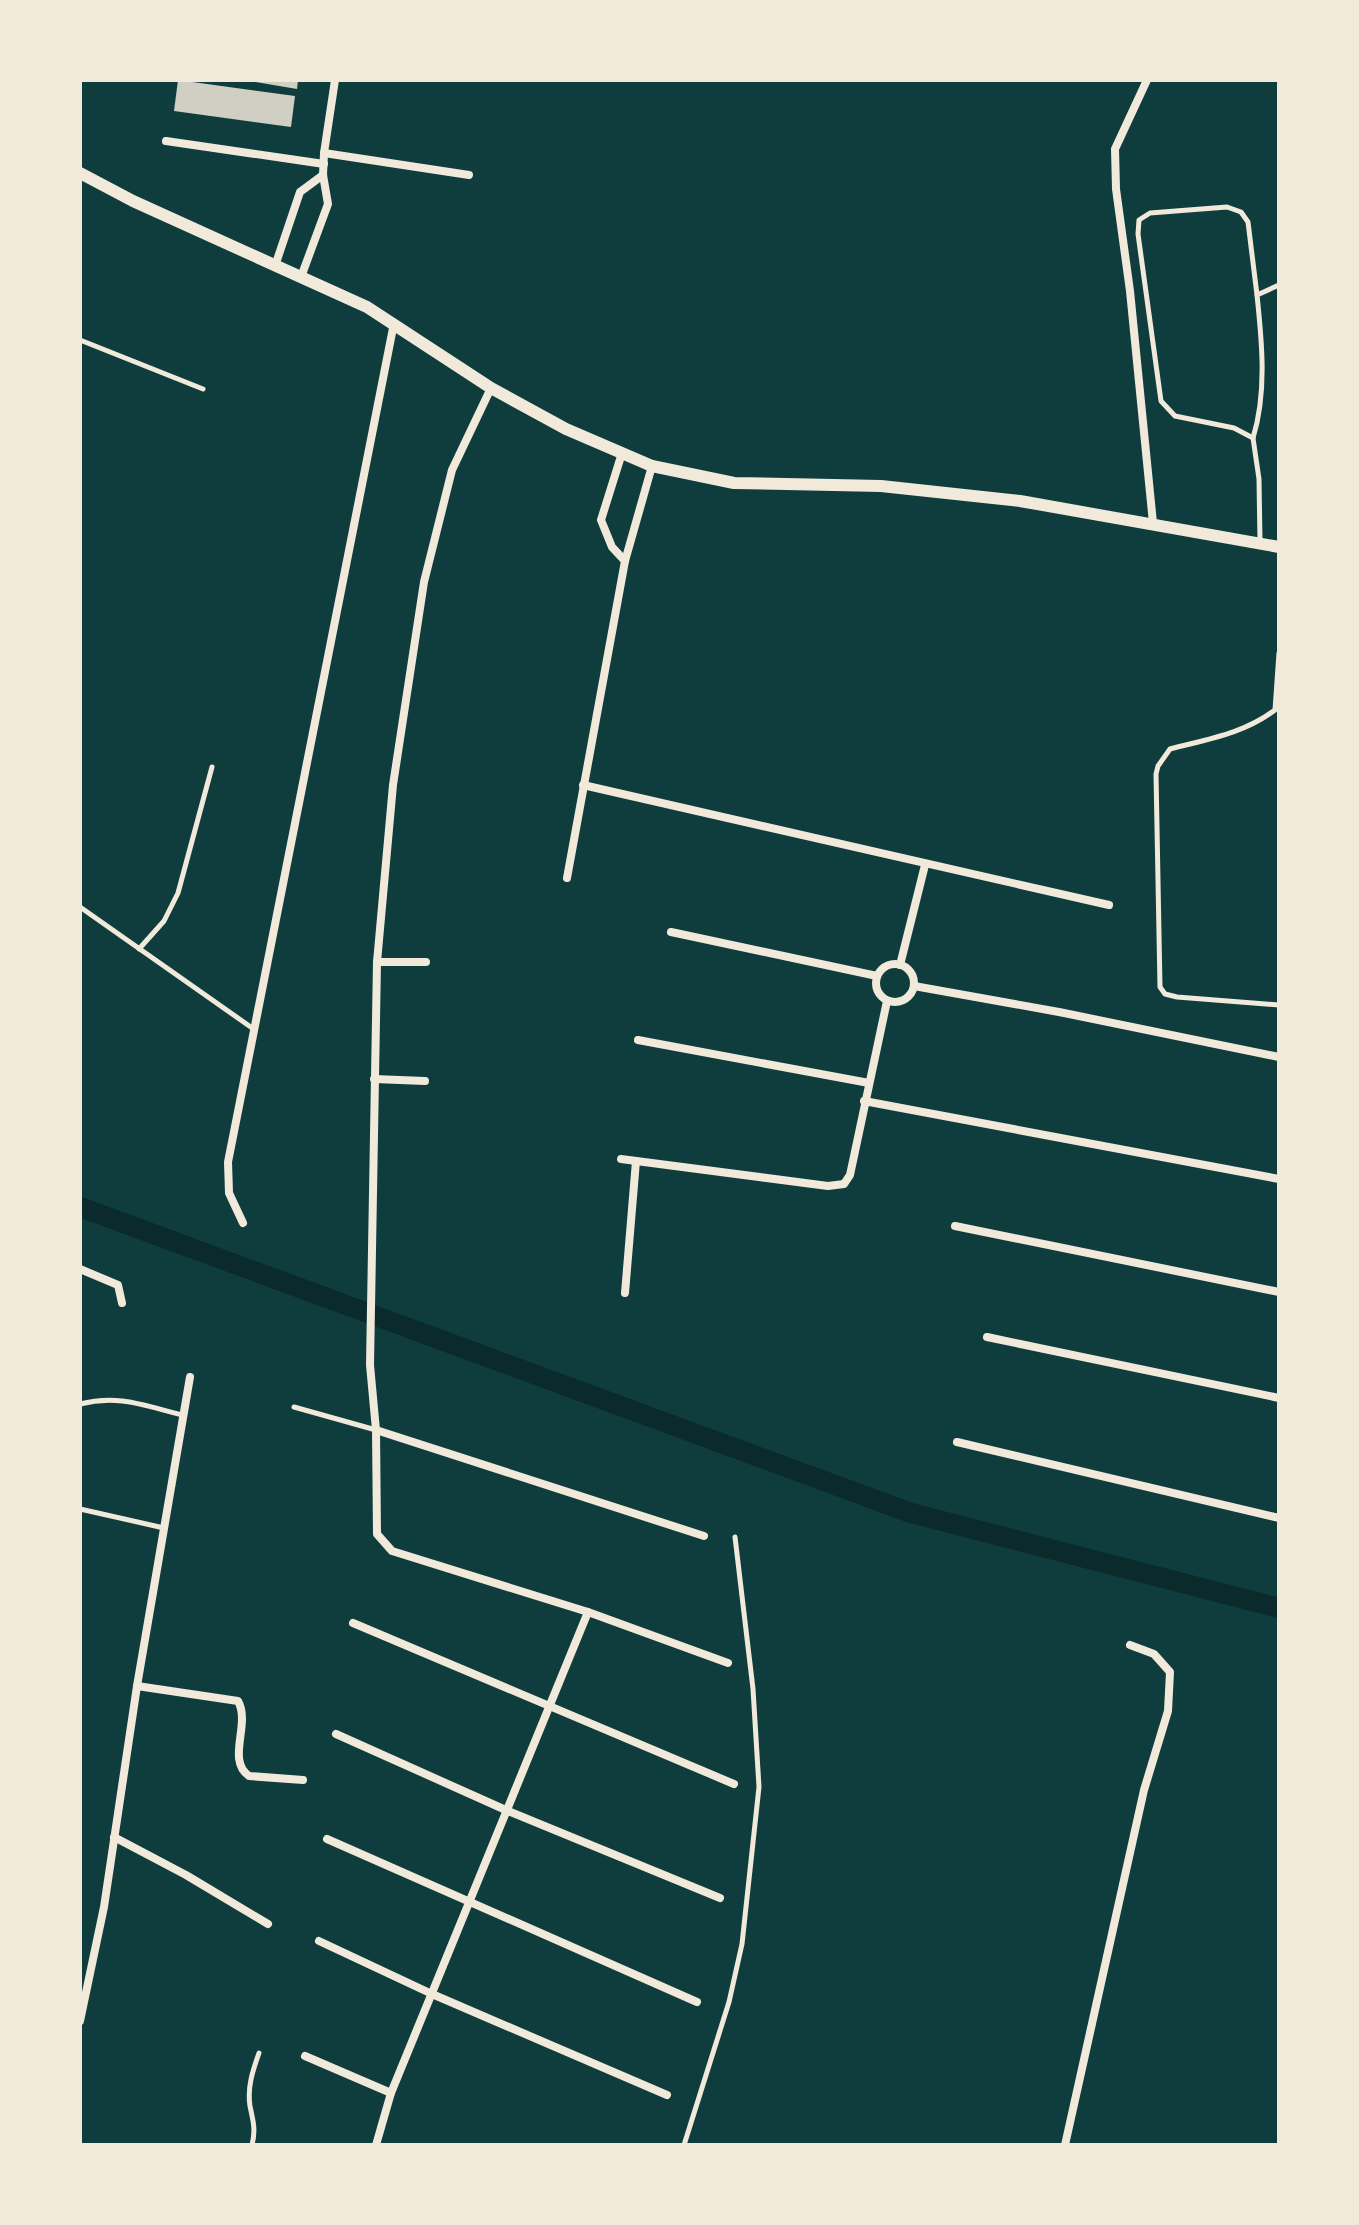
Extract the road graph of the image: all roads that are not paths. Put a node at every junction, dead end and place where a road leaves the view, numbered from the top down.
1 (335, 80) edge
2 (1147, 80) edge
3 (166, 141) dead end
4 (324, 153) junction
5 (324, 164) junction
6 (323, 175) junction
7 (469, 175) dead end
8 (81, 177) edge
9 (275, 266) junction
10 (301, 277) junction
11 (1279, 285) edge
12 (1257, 295) junction
13 (394, 323) junction
14 (80, 340) edge
15 (491, 388) junction
16 (203, 389) dead end
17 (1253, 438) junction
18 (622, 453) junction
19 (652, 466) junction
20 (1153, 523) junction
21 (1260, 543) junction
22 (1278, 550) edge
23 (625, 561) junction
24 (1279, 653) edge
25 (212, 767) dead end
26 (583, 785) junction
27 (925, 865) junction
28 (567, 878) dead end
29 (1109, 905) dead end
30 (80, 907) edge
31 (671, 932) dead end
32 (139, 949) junction
33 (377, 962) junction
34 (426, 962) dead end
35 (900, 965) junction
36 (877, 976) junction
37 (914, 986) junction
38 (887, 1001) junction
39 (1279, 1005) edge
40 (255, 1030) junction
41 (638, 1040) dead end
42 (1279, 1057) edge
43 (374, 1079) junction
44 (425, 1081) dead end
45 (869, 1083) junction
46 (864, 1101) junction
47 (621, 1159) dead end
48 (636, 1161) junction
49 (1279, 1179) edge
50 (243, 1223) dead end
51 (955, 1226) dead end
52 (80, 1269) edge
53 (1279, 1292) edge
54 (625, 1293) dead end
55 (122, 1303) dead end
56 (987, 1337) dead end
57 (190, 1377) dead end
58 (1279, 1398) edge
59 (80, 1404) edge
60 (294, 1407) dead end
61 (184, 1416) junction
62 (376, 1430) junction
63 (957, 1442) dead end
64 (80, 1509) edge
65 (1279, 1518) edge
66 (165, 1528) junction
67 (704, 1536) dead end
68 (735, 1537) dead end
69 (588, 1612) junction
70 (353, 1623) dead end
71 (1130, 1645) dead end
72 (728, 1663) dead end
73 (137, 1686) junction
74 (548, 1707) junction
75 (336, 1734) dead end
76 (303, 1780) dead end
77 (734, 1784) dead end
78 (508, 1811) junction
79 (114, 1837) junction
80 (327, 1839) dead end
81 (720, 1898) dead end
82 (470, 1903) junction
83 (268, 1924) dead end
84 (319, 1941) dead end
85 (432, 1994) junction
86 (697, 2002) dead end
87 (80, 2021) edge
88 (259, 2053) dead end
89 (305, 2056) dead end
90 (391, 2093) junction
91 (667, 2095) dead end
92 (252, 2145) edge
93 (376, 2145) edge
94 (684, 2145) edge
95 (1065, 2145) edge

1 - 4 street
2 - 20 street
3 - 5 street
4 - 5 street
4 - 7 street
5 - 6 street
6 - 9 street
6 - 10 street
8 - 9 street
9 - 10 street
10 - 13 street
11 - 12 lane
12 - 17 lane
12 - 17 lane
13 - 15 street
13 - 40 street
14 - 16 lane
15 - 18 street
15 - 33 street
17 - 21 lane
18 - 19 street
18 - 23 street
19 - 20 street
19 - 23 street
20 - 21 street
21 - 22 street
23 - 26 street
24 - 39 lane
25 - 32 lane
26 - 27 street
26 - 28 street
27 - 29 street
27 - 35 street
30 - 32 lane
31 - 36 street
32 - 40 lane
33 - 34 street
33 - 43 street
35 - 36 street
35 - 37 street
36 - 38 street
37 - 38 street
37 - 42 street
38 - 45 street
40 - 50 street
41 - 45 street
43 - 44 street
43 - 62 street
45 - 46 street
46 - 48 street
46 - 49 street
47 - 48 street
48 - 54 street
51 - 53 street
52 - 55 street
56 - 58 street
57 - 61 street
59 - 61 lane
60 - 62 lane
61 - 66 street
62 - 67 street
62 - 69 street
63 - 65 street
64 - 66 lane
66 - 73 street
68 - 94 lane
69 - 72 street
69 - 74 street
70 - 74 street
71 - 95 street
73 - 76 street
73 - 79 street
74 - 77 street
74 - 78 street
75 - 78 street
78 - 81 street
78 - 82 street
79 - 83 street
79 - 87 street
80 - 82 street
82 - 85 street
82 - 86 street
84 - 85 street
85 - 90 street
85 - 91 street
88 - 92 lane
89 - 90 street
90 - 93 street

